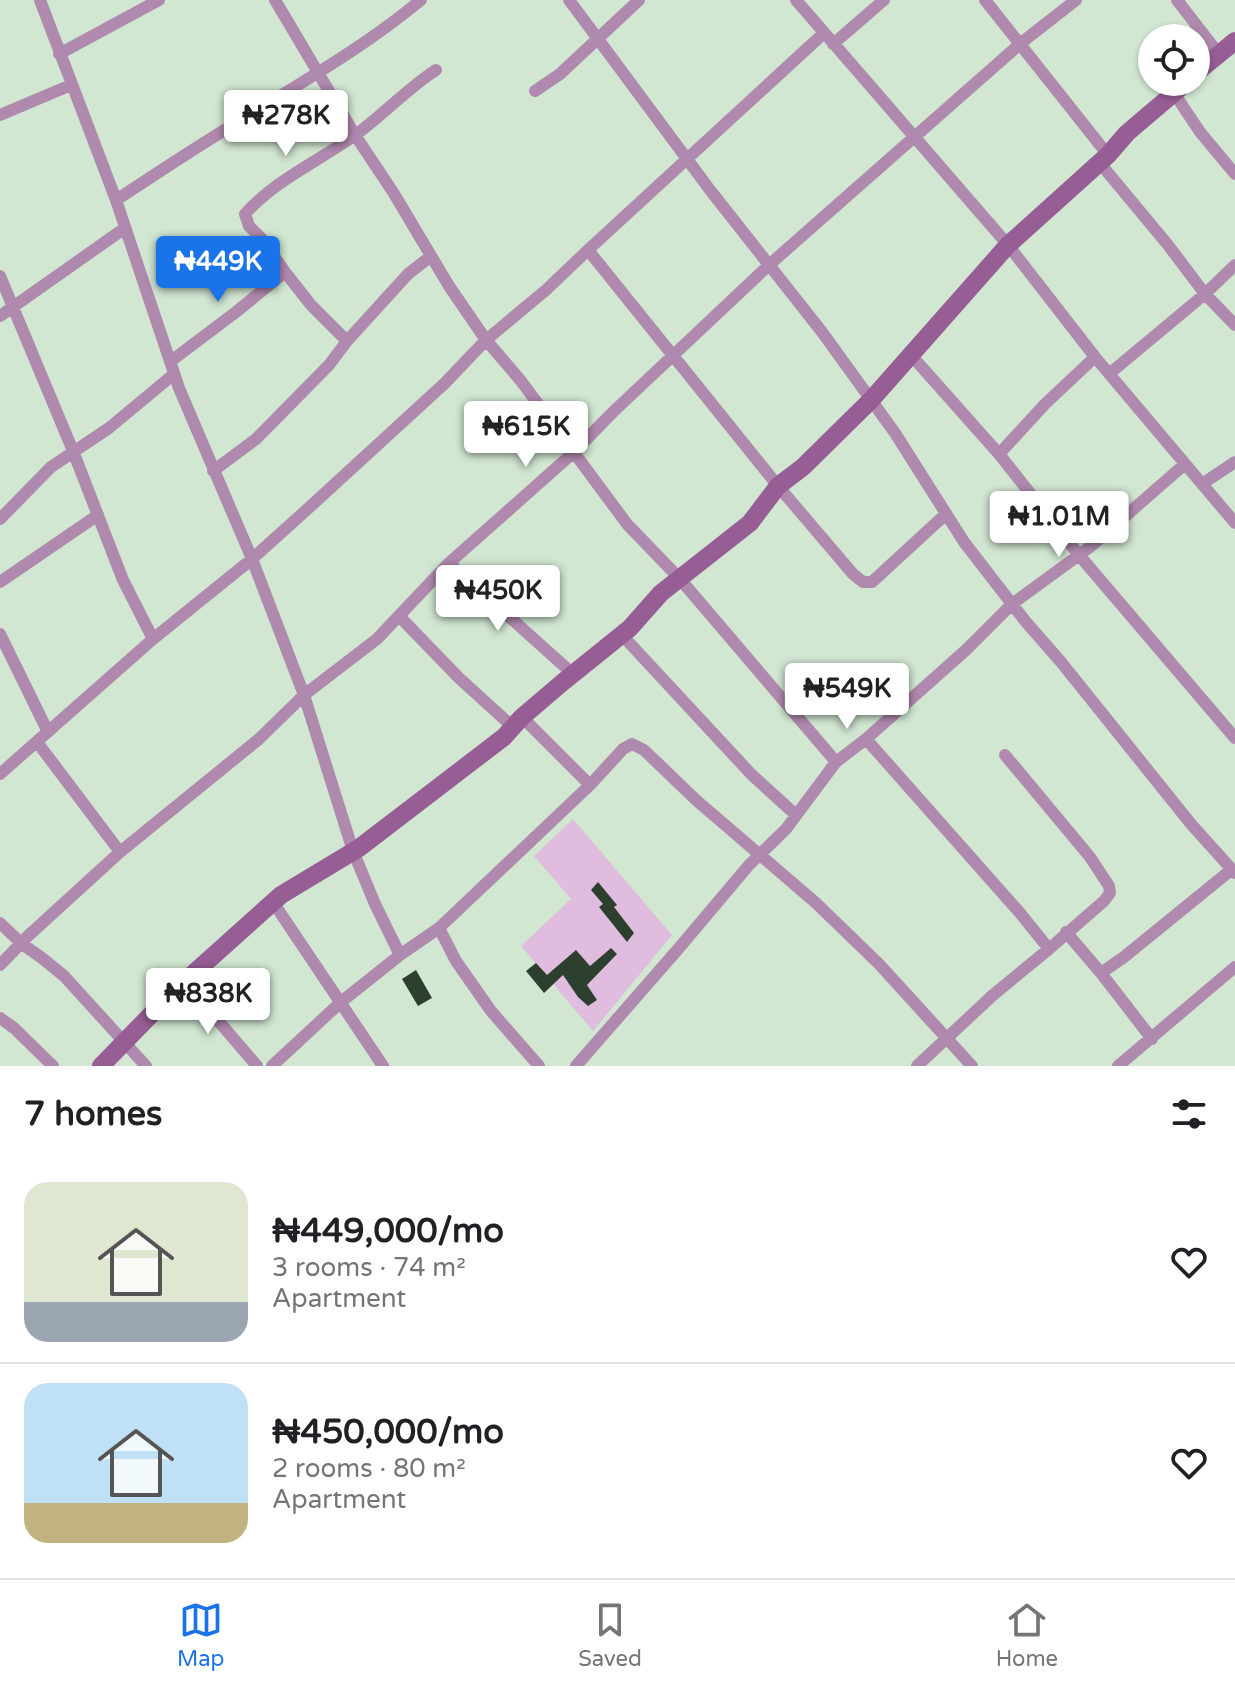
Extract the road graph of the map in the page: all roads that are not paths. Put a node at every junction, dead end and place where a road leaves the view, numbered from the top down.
1 (40, 0) edge
2 (159, 0) edge
3 (275, 0) edge
4 (398, 0) edge
5 (421, 0) edge
6 (569, 0) edge
7 (639, 0) edge
8 (796, 0) edge
9 (884, 0) edge
10 (985, 0) edge
11 (1076, 0) edge
12 (1177, 0) edge
13 (406, 13) junction
14 (824, 33) junction
15 (598, 37) junction
16 (1235, 41) edge
17 (1021, 43) junction
18 (833, 44) junction
19 (1218, 53) junction
20 (59, 54) junction
21 (1210, 60) edge
22 (436, 70) dead end
23 (318, 73) junction
24 (71, 85) junction
25 (535, 91) dead end
26 (1171, 96) edge
27 (1184, 96) edge
28 (0, 115) edge
29 (355, 135) junction
30 (913, 137) junction
31 (687, 158) junction
32 (1103, 158) junction
33 (1235, 174) edge
34 (116, 200) junction
35 (125, 228) junction
36 (1008, 245) junction
37 (588, 250) junction
38 (431, 256) junction
39 (769, 265) junction
40 (1235, 265) edge
41 (285, 272) junction
42 (0, 276) edge
43 (1205, 294) junction
44 (12, 308) junction
45 (0, 316) edge
46 (1235, 325) edge
47 (486, 340) junction
48 (347, 341) junction
49 (911, 355) junction
50 (673, 357) junction
51 (1095, 357) junction
52 (173, 367) junction
53 (1109, 374) junction
54 (871, 400) junction
55 (73, 451) junction
56 (573, 453) junction
57 (999, 454) junction
58 (1235, 462) edge
59 (1185, 464) junction
60 (213, 471) junction
61 (1202, 484) junction
62 (778, 486) junction
63 (946, 514) junction
64 (98, 515) junction
65 (0, 519) edge
66 (1235, 523) edge
67 (1079, 555) junction
68 (252, 559) junction
69 (449, 563) junction
70 (680, 579) junction
71 (0, 582) edge
72 (1012, 604) junction
73 (399, 616) junction
74 (0, 634) edge
75 (622, 635) junction
76 (153, 639) junction
77 (573, 674) junction
78 (304, 695) junction
79 (518, 722) junction
80 (48, 732) junction
81 (1235, 738) edge
82 (866, 739) junction
83 (37, 742) junction
84 (1005, 755) dead end
85 (836, 762) junction
86 (0, 774) edge
87 (590, 785) junction
88 (796, 815) junction
89 (353, 851) junction
90 (120, 852) junction
91 (759, 855) junction
92 (1233, 872) edge
93 (273, 902) junction
94 (0, 923) edge
95 (439, 928) junction
96 (1066, 932) junction
97 (22, 944) junction
98 (1049, 949) junction
99 (400, 955) junction
100 (0, 965) edge
101 (1235, 967) edge
102 (1101, 973) junction
103 (182, 984) junction
104 (341, 1002) junction
105 (0, 1018) edge
106 (947, 1038) junction
107 (1152, 1039) junction
108 (125, 1042) junction
109 (53, 1066) edge
110 (101, 1066) edge
111 (146, 1066) edge
112 (257, 1066) edge
113 (272, 1066) edge
114 (383, 1066) edge
115 (539, 1066) edge
116 (576, 1066) edge
117 (917, 1066) edge
118 (972, 1066) edge
119 (1118, 1066) edge

1 - 20 street
2 - 20 street
3 - 23 street
4 - 13 street
5 - 13 street
6 - 15 street
7 - 15 street
8 - 14 street
9 - 18 street
10 - 17 street
11 - 17 street
12 - 19 street
13 - 23 street
14 - 18 street
14 - 31 street
15 - 25 street
15 - 31 street
16 - 19 main road
17 - 30 street
17 - 32 street
18 - 30 street
19 - 21 main road
20 - 24 street
22 - 29 street
23 - 29 street
23 - 34 street
24 - 28 street
24 - 34 street
26 - 32 main road
27 - 33 street
29 - 38 street
29 - 41 street
30 - 36 street
30 - 39 street
31 - 37 street
31 - 39 street
32 - 36 main road
32 - 43 street
34 - 35 street
35 - 44 street
35 - 52 street
36 - 49 main road
36 - 51 street
37 - 47 street
37 - 50 street
38 - 47 street
38 - 48 street
39 - 50 street
39 - 54 street
40 - 43 street
41 - 48 street
41 - 52 street
42 - 44 street
43 - 46 street
43 - 53 street
44 - 45 street
44 - 55 street
47 - 56 street
47 - 68 street
48 - 60 street
49 - 54 main road
49 - 57 street
50 - 56 street
50 - 62 street
51 - 53 street
51 - 57 street
52 - 55 street
52 - 60 street
53 - 59 street
54 - 62 main road
54 - 63 street
55 - 64 street
55 - 65 street
56 - 69 street
56 - 70 street
57 - 67 street
58 - 61 street
59 - 61 street
59 - 67 street
60 - 68 street
61 - 66 street
62 - 63 street
62 - 70 main road
63 - 72 street
64 - 71 street
64 - 76 street
67 - 72 street
67 - 81 street
68 - 76 street
68 - 78 street
69 - 73 street
69 - 77 street
70 - 75 main road
70 - 85 street
72 - 82 street
72 - 92 street
73 - 78 street
73 - 79 street
74 - 80 street
75 - 77 main road
75 - 88 street
76 - 80 street
77 - 79 main road
78 - 89 street
78 - 90 street
79 - 87 street
79 - 89 main road
80 - 83 street
82 - 85 street
82 - 98 street
83 - 86 street
83 - 90 street
84 - 96 street
85 - 88 street
87 - 91 street
87 - 95 street
88 - 91 street
89 - 93 main road
89 - 99 street
90 - 97 street
91 - 106 street
91 - 116 street
92 - 102 street
93 - 103 main road
93 - 104 street
94 - 97 street
95 - 99 street
95 - 115 street
96 - 98 street
96 - 102 street
97 - 100 street
97 - 108 street
98 - 106 street
99 - 104 street
101 - 107 street
102 - 107 street
103 - 108 main road
103 - 112 street
104 - 113 street
104 - 114 street
105 - 109 street
106 - 117 street
106 - 118 street
107 - 119 street
108 - 110 main road
108 - 111 street

